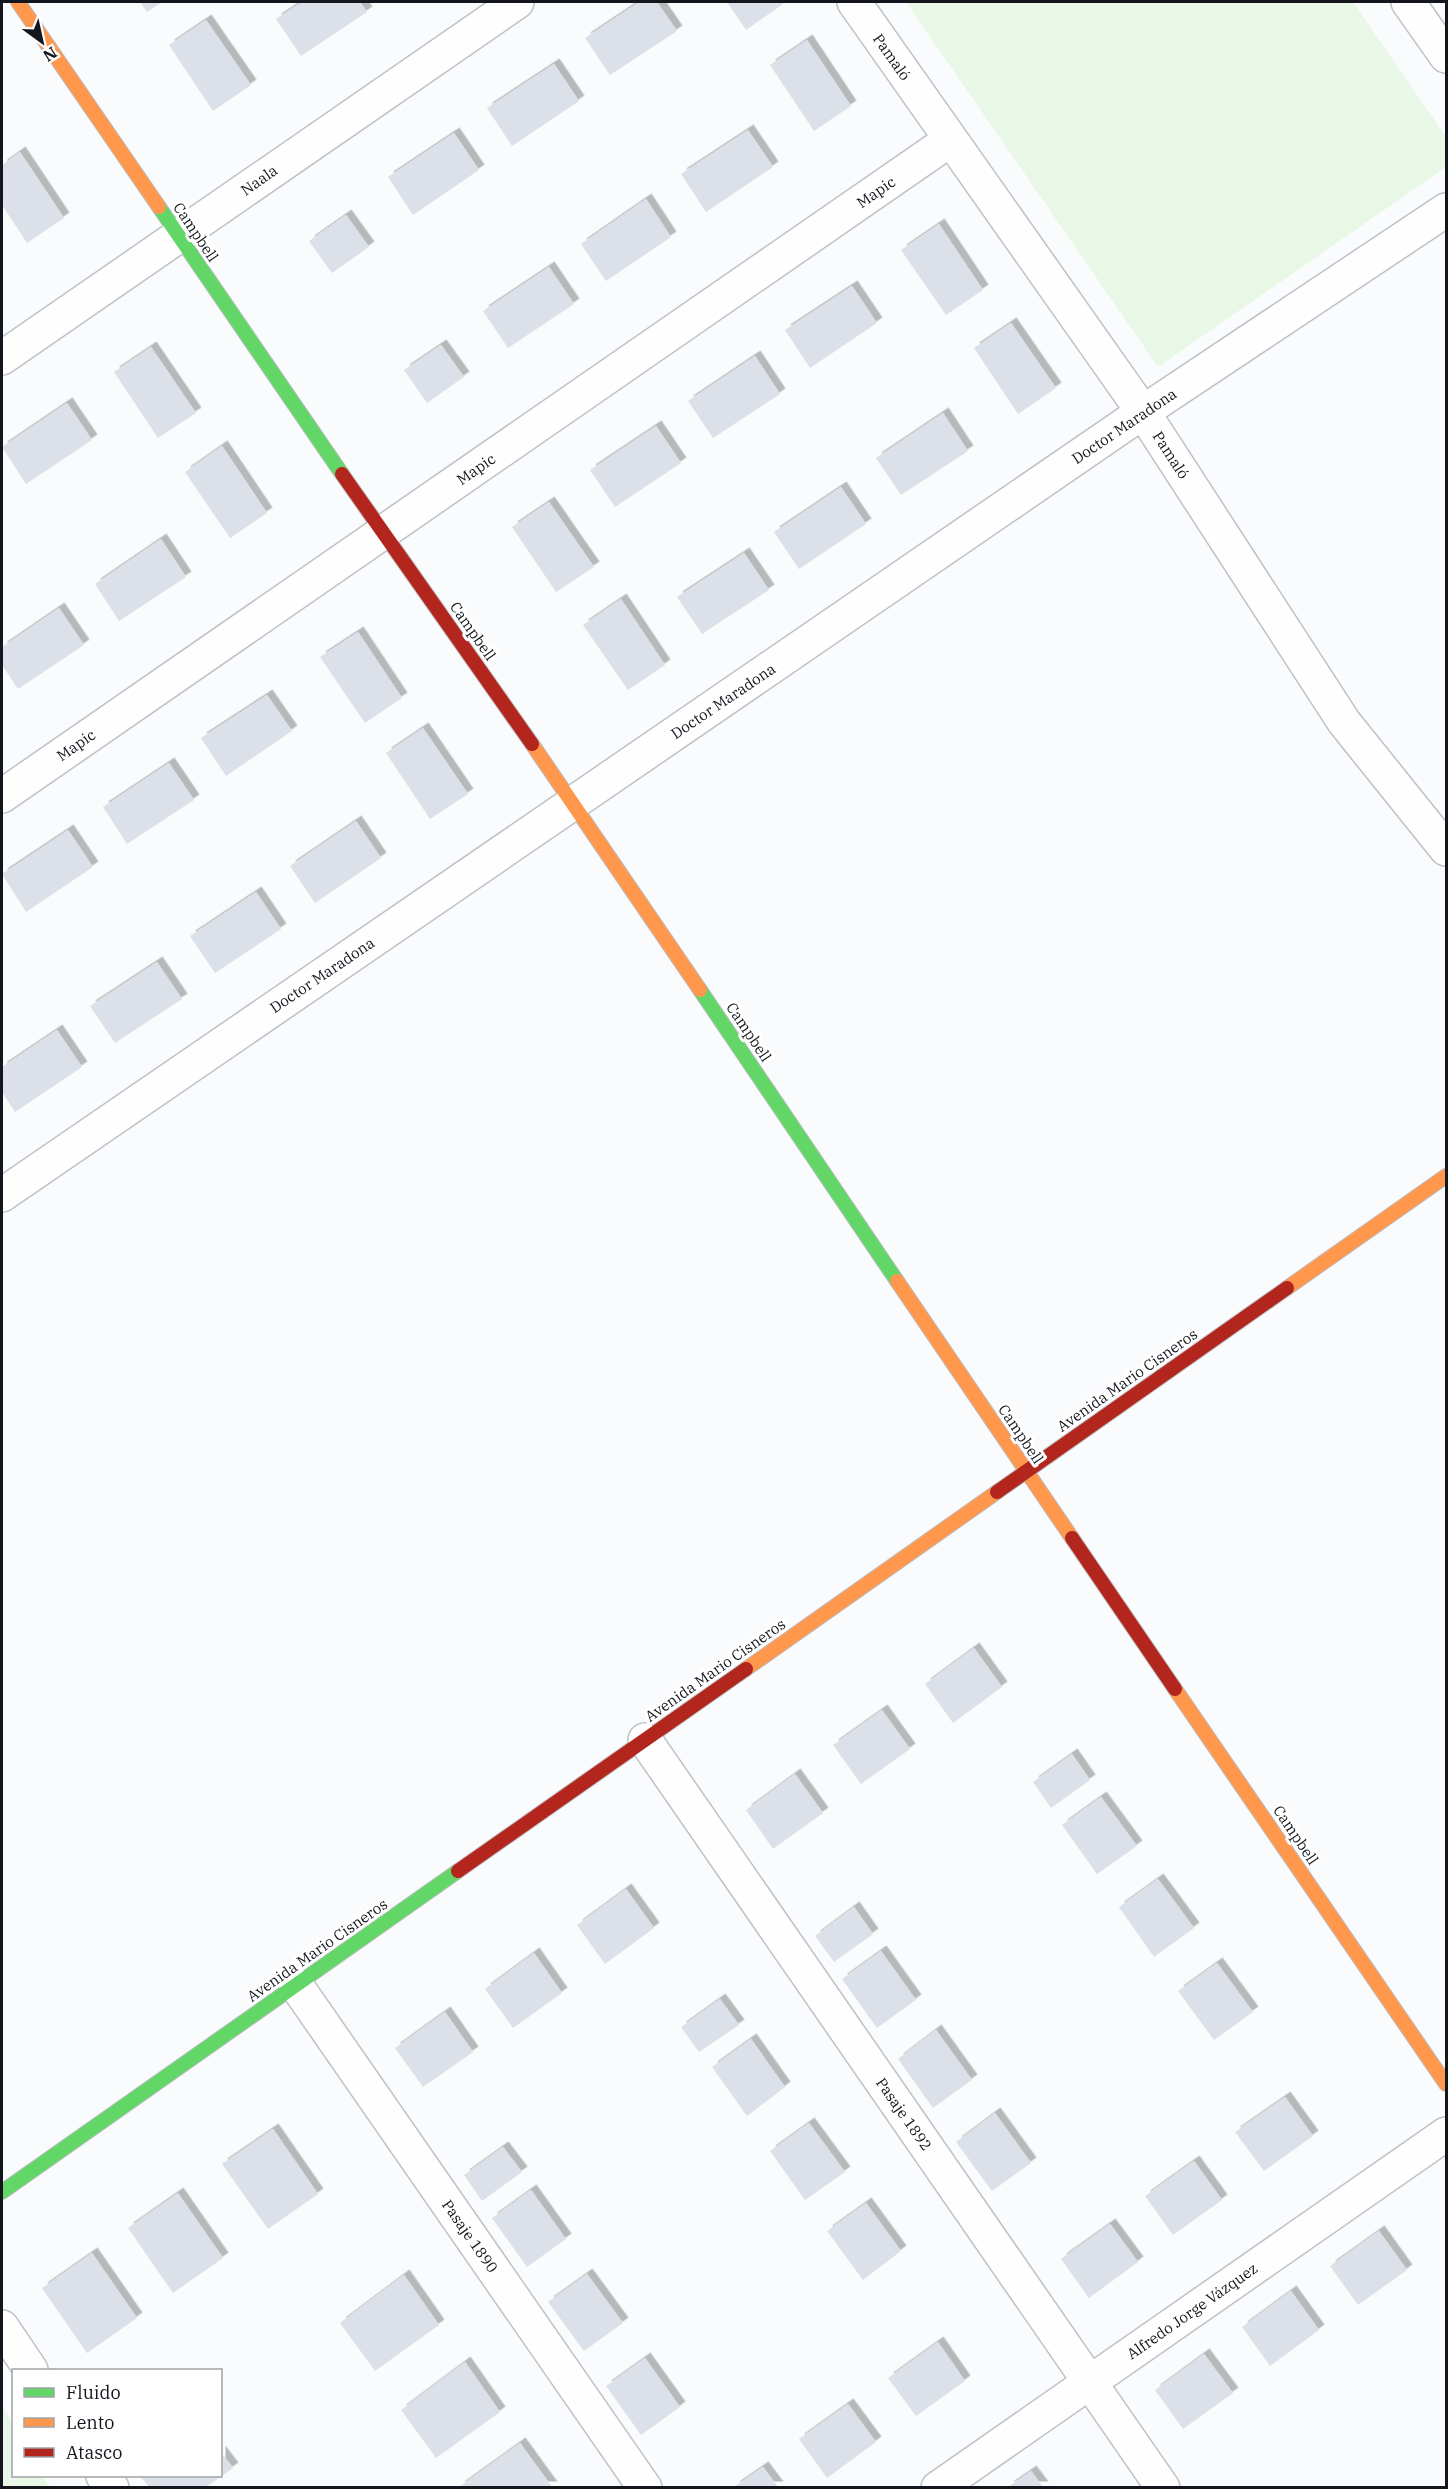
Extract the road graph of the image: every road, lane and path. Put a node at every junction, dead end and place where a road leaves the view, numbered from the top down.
1 (18, 2) edge
2 (517, 2) edge
3 (854, 2) edge
4 (1408, 2) edge
5 (1446, 56) edge
6 (950, 140) junction
7 (1446, 210) edge
8 (179, 236) junction
9 (2, 358) edge
10 (1143, 412) junction
11 (383, 533) junction
12 (2, 796) edge
13 (574, 803) junction
14 (1446, 849) edge
15 (1446, 1176) edge
16 (2, 1195) edge
17 (1026, 1471) junction
18 (645, 1740) junction
19 (296, 1985) junction
20 (1446, 2084) edge
21 (1446, 2134) edge
22 (2, 2192) edge
23 (2, 2327) edge
24 (30, 2369) edge
25 (1090, 2382) junction
26 (645, 2487) edge
27 (938, 2487) edge
28 (1163, 2487) edge

1 - 8 street, Campbell
2 - 8 street, Naala
3 - 6 street, Pamaló
4 - 5 street
6 - 10 street, Pamaló
6 - 11 street, Mapic
7 - 10 street, Doctor Maradona
8 - 9 street, Naala
8 - 11 street, Campbell
10 - 13 street, Doctor Maradona
10 - 14 street, Pamaló
11 - 12 street, Mapic
11 - 13 street, Campbell
13 - 16 street, Doctor Maradona
13 - 17 street, Campbell
15 - 17 street, Avenida Mario Cisneros
17 - 18 street, Avenida Mario Cisneros
17 - 20 street, Campbell
18 - 19 street, Avenida Mario Cisneros
18 - 25 street, Pasaje 1892
19 - 22 street, Avenida Mario Cisneros
19 - 26 street, Pasaje 1890
21 - 25 street, Alfredo Jorge Vázquez
23 - 24 street
25 - 27 street, Alfredo Jorge Vázquez
25 - 28 street, Pasaje 1892

